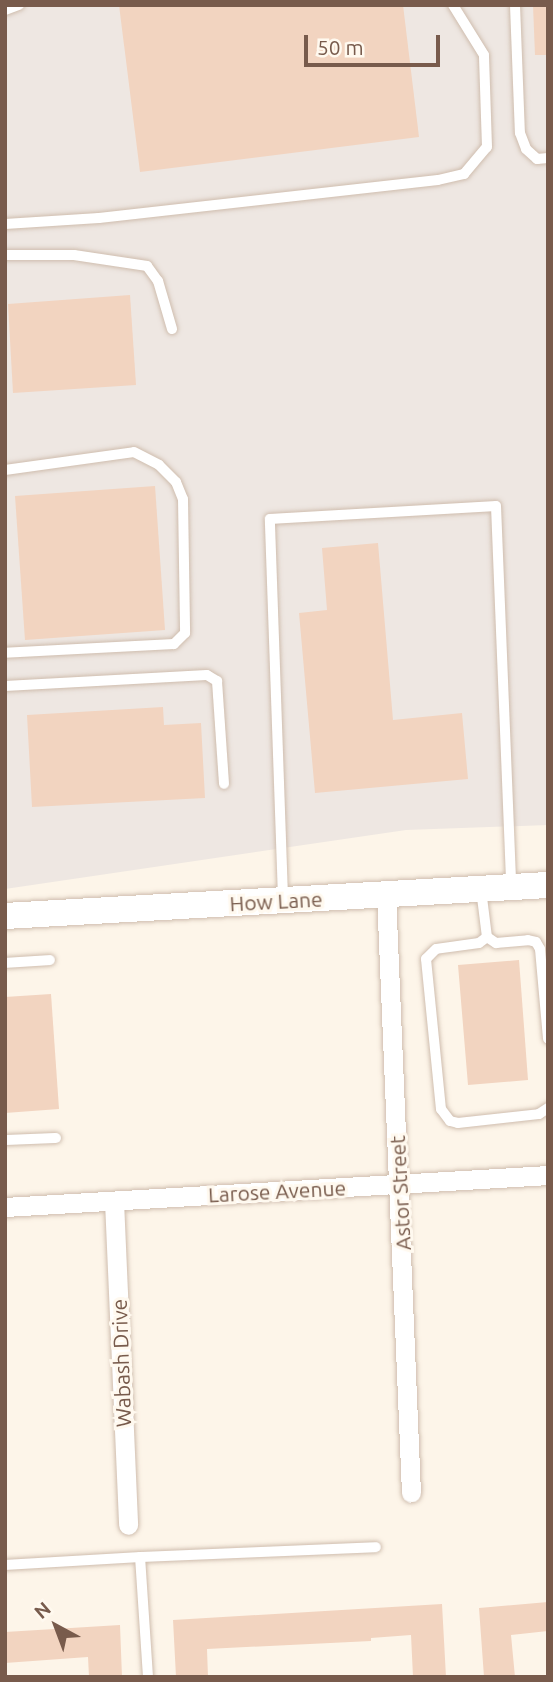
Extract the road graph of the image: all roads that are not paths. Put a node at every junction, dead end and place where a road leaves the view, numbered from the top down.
1 (19, 5) edge
2 (453, 5) edge
3 (465, 5) edge
4 (515, 5) edge
5 (5, 10) edge
6 (460, 17) junction
7 (548, 158) edge
8 (5, 224) edge
9 (5, 255) edge
10 (172, 329) dead end
11 (5, 470) edge
12 (5, 653) edge
13 (5, 686) edge
14 (224, 784) dead end
15 (548, 885) edge
16 (511, 887) junction
17 (481, 889) junction
18 (386, 894) junction
19 (283, 900) junction
20 (5, 916) edge
21 (487, 937) junction
22 (50, 960) dead end
23 (5, 963) edge
24 (548, 1039) edge
25 (548, 1108) edge
26 (56, 1138) dead end
27 (5, 1140) edge
28 (548, 1175) edge
29 (400, 1184) junction
30 (114, 1200) junction
31 (5, 1207) edge
32 (411, 1492) dead end
33 (128, 1525) dead end
34 (376, 1546) dead end
35 (140, 1557) junction
36 (5, 1565) edge
37 (148, 1677) edge

1 - 5 lane
2 - 6 lane
3 - 6 lane
4 - 7 lane
6 - 8 lane
9 - 10 lane
11 - 12 lane
13 - 14 lane
15 - 16 main road, How Lane
16 - 17 main road, How Lane
16 - 19 lane
17 - 18 main road, How Lane
17 - 21 lane
18 - 19 main road, How Lane
18 - 29 street, Astor Street
19 - 20 main road, How Lane
21 - 24 lane
21 - 25 lane
22 - 23 lane
26 - 27 lane
28 - 29 street, Larose Avenue
29 - 30 street, Larose Avenue
29 - 32 street, Astor Street
30 - 31 street, Larose Avenue
30 - 33 street, Wabash Drive
34 - 35 lane
35 - 36 lane
35 - 37 lane

